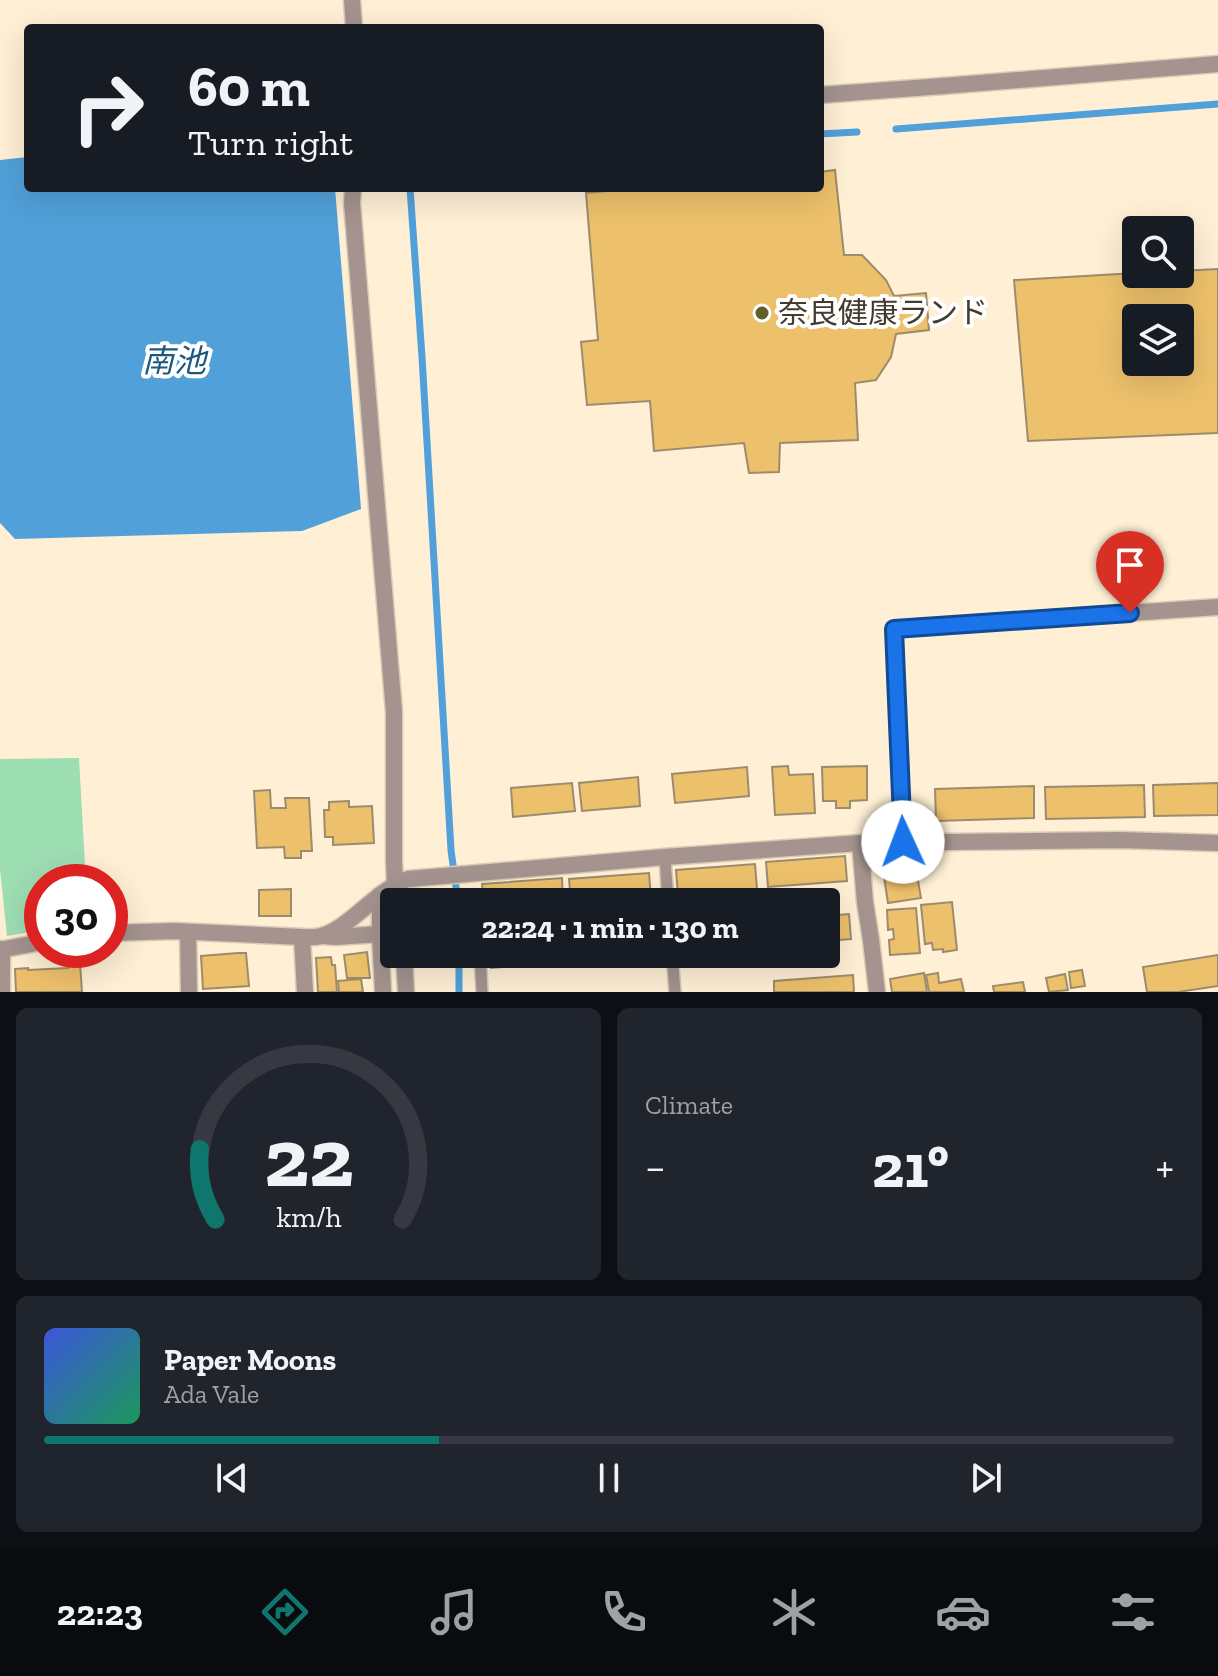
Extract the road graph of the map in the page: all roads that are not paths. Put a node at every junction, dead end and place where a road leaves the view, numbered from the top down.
1 (352, 0) edge
2 (354, 24) edge
3 (1218, 64) edge
4 (824, 95) edge
5 (353, 192) edge
6 (1218, 607) edge
7 (903, 842) junction
8 (860, 843) junction
9 (1218, 843) edge
10 (665, 857) junction
11 (395, 884) junction
12 (390, 888) edge
13 (396, 888) edge
14 (667, 888) edge
15 (380, 895) edge
16 (188, 932) junction
17 (128, 933) edge
18 (380, 934) edge
19 (323, 936) junction
20 (302, 937) junction
21 (24, 946) edge
22 (1, 950) edge
23 (382, 968) edge
24 (405, 968) edge
25 (481, 968) edge
26 (673, 968) edge
27 (2, 992) edge
28 (189, 992) edge
29 (305, 992) edge
30 (383, 992) edge
31 (406, 992) edge
32 (482, 992) edge
33 (675, 992) edge
34 (877, 992) edge

1 - 2 street
3 - 4 street
5 - 11 street
6 - 7 street
7 - 8 street
7 - 9 street
8 - 10 street
8 - 34 street
10 - 11 street
10 - 14 lane
11 - 12 street
11 - 13 street
15 - 19 street
16 - 17 street
16 - 20 street
16 - 28 street
18 - 19 street
19 - 20 street
20 - 29 street
21 - 22 street
22 - 27 street
23 - 30 street
24 - 31 street
25 - 32 lane
26 - 33 lane

